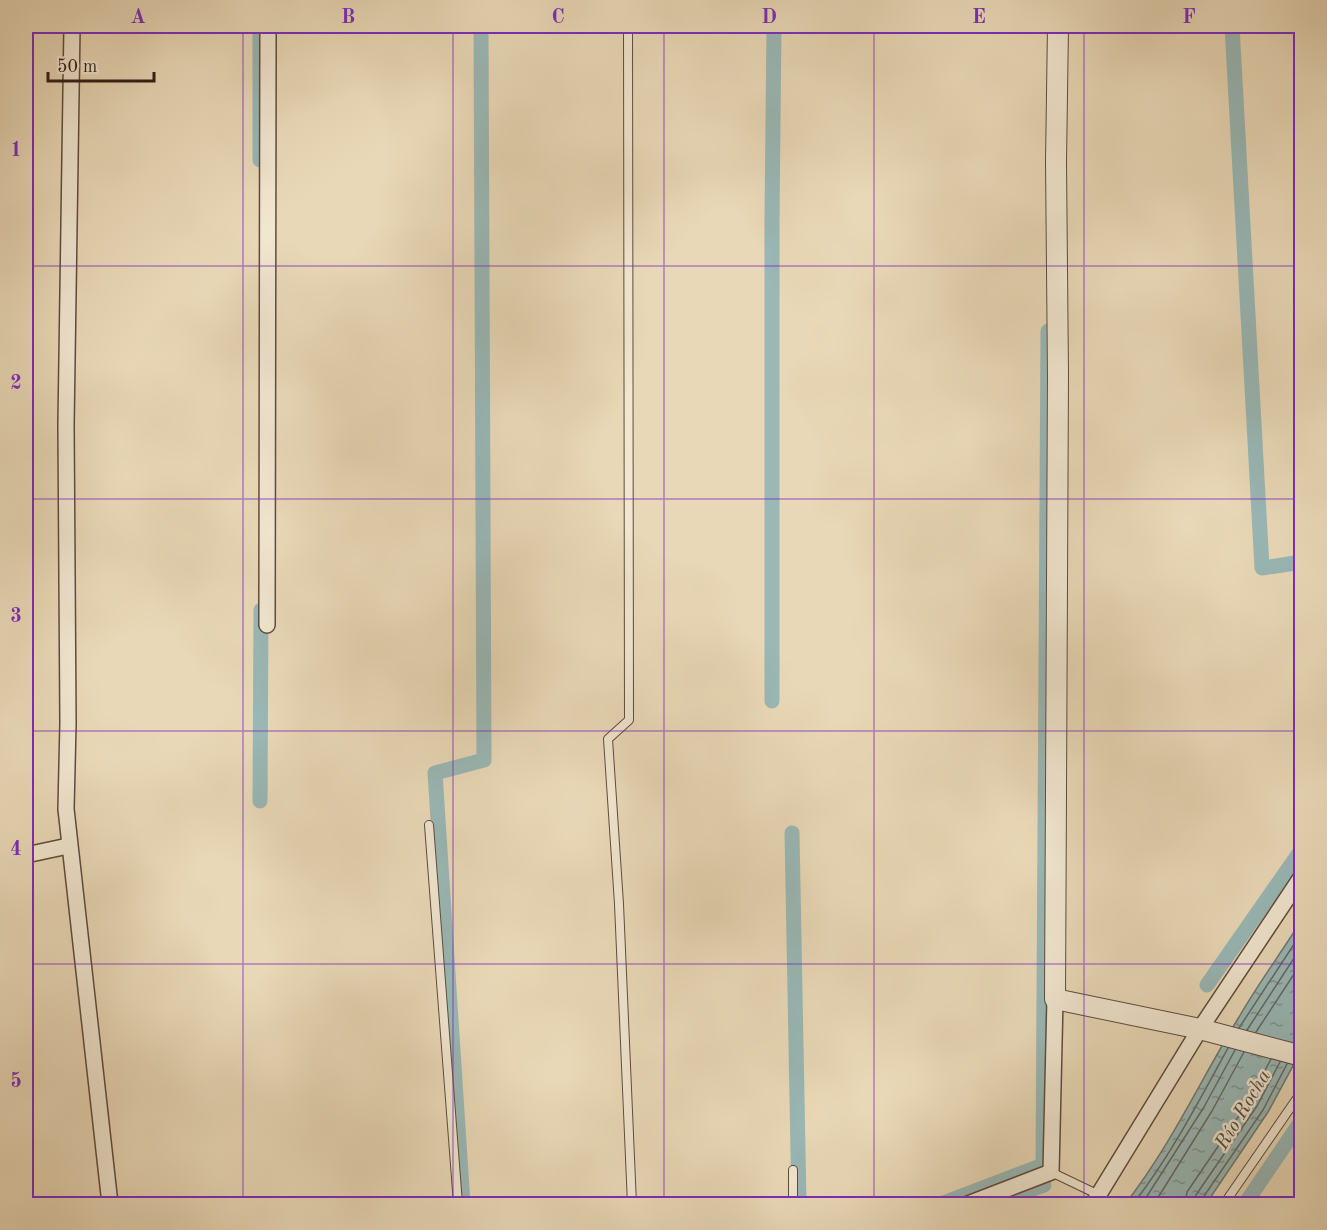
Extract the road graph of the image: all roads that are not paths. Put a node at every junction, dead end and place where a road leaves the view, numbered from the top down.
1 (72, 26) edge
2 (268, 26) edge
3 (628, 26) edge
4 (1058, 26) edge
5 (267, 625) dead end
6 (429, 825) dead end
7 (68, 846) junction
8 (26, 855) edge
9 (1302, 876) edge
10 (1055, 999) junction
11 (1204, 1030) junction
12 (1302, 1056) edge
13 (1302, 1091) edge
14 (793, 1170) dead end
15 (1051, 1172) junction
16 (1096, 1200) edge
17 (110, 1204) edge
18 (458, 1204) edge
19 (632, 1204) edge
20 (793, 1204) edge
21 (968, 1204) edge
22 (1224, 1204) edge

1 - 7 street
2 - 5 street
3 - 19 lane
4 - 10 street
6 - 18 lane
7 - 8 street
7 - 17 street
9 - 11 street
10 - 11 street
10 - 15 street
11 - 12 street
11 - 16 street
13 - 22 lane
14 - 20 lane
15 - 16 lane
15 - 21 street

